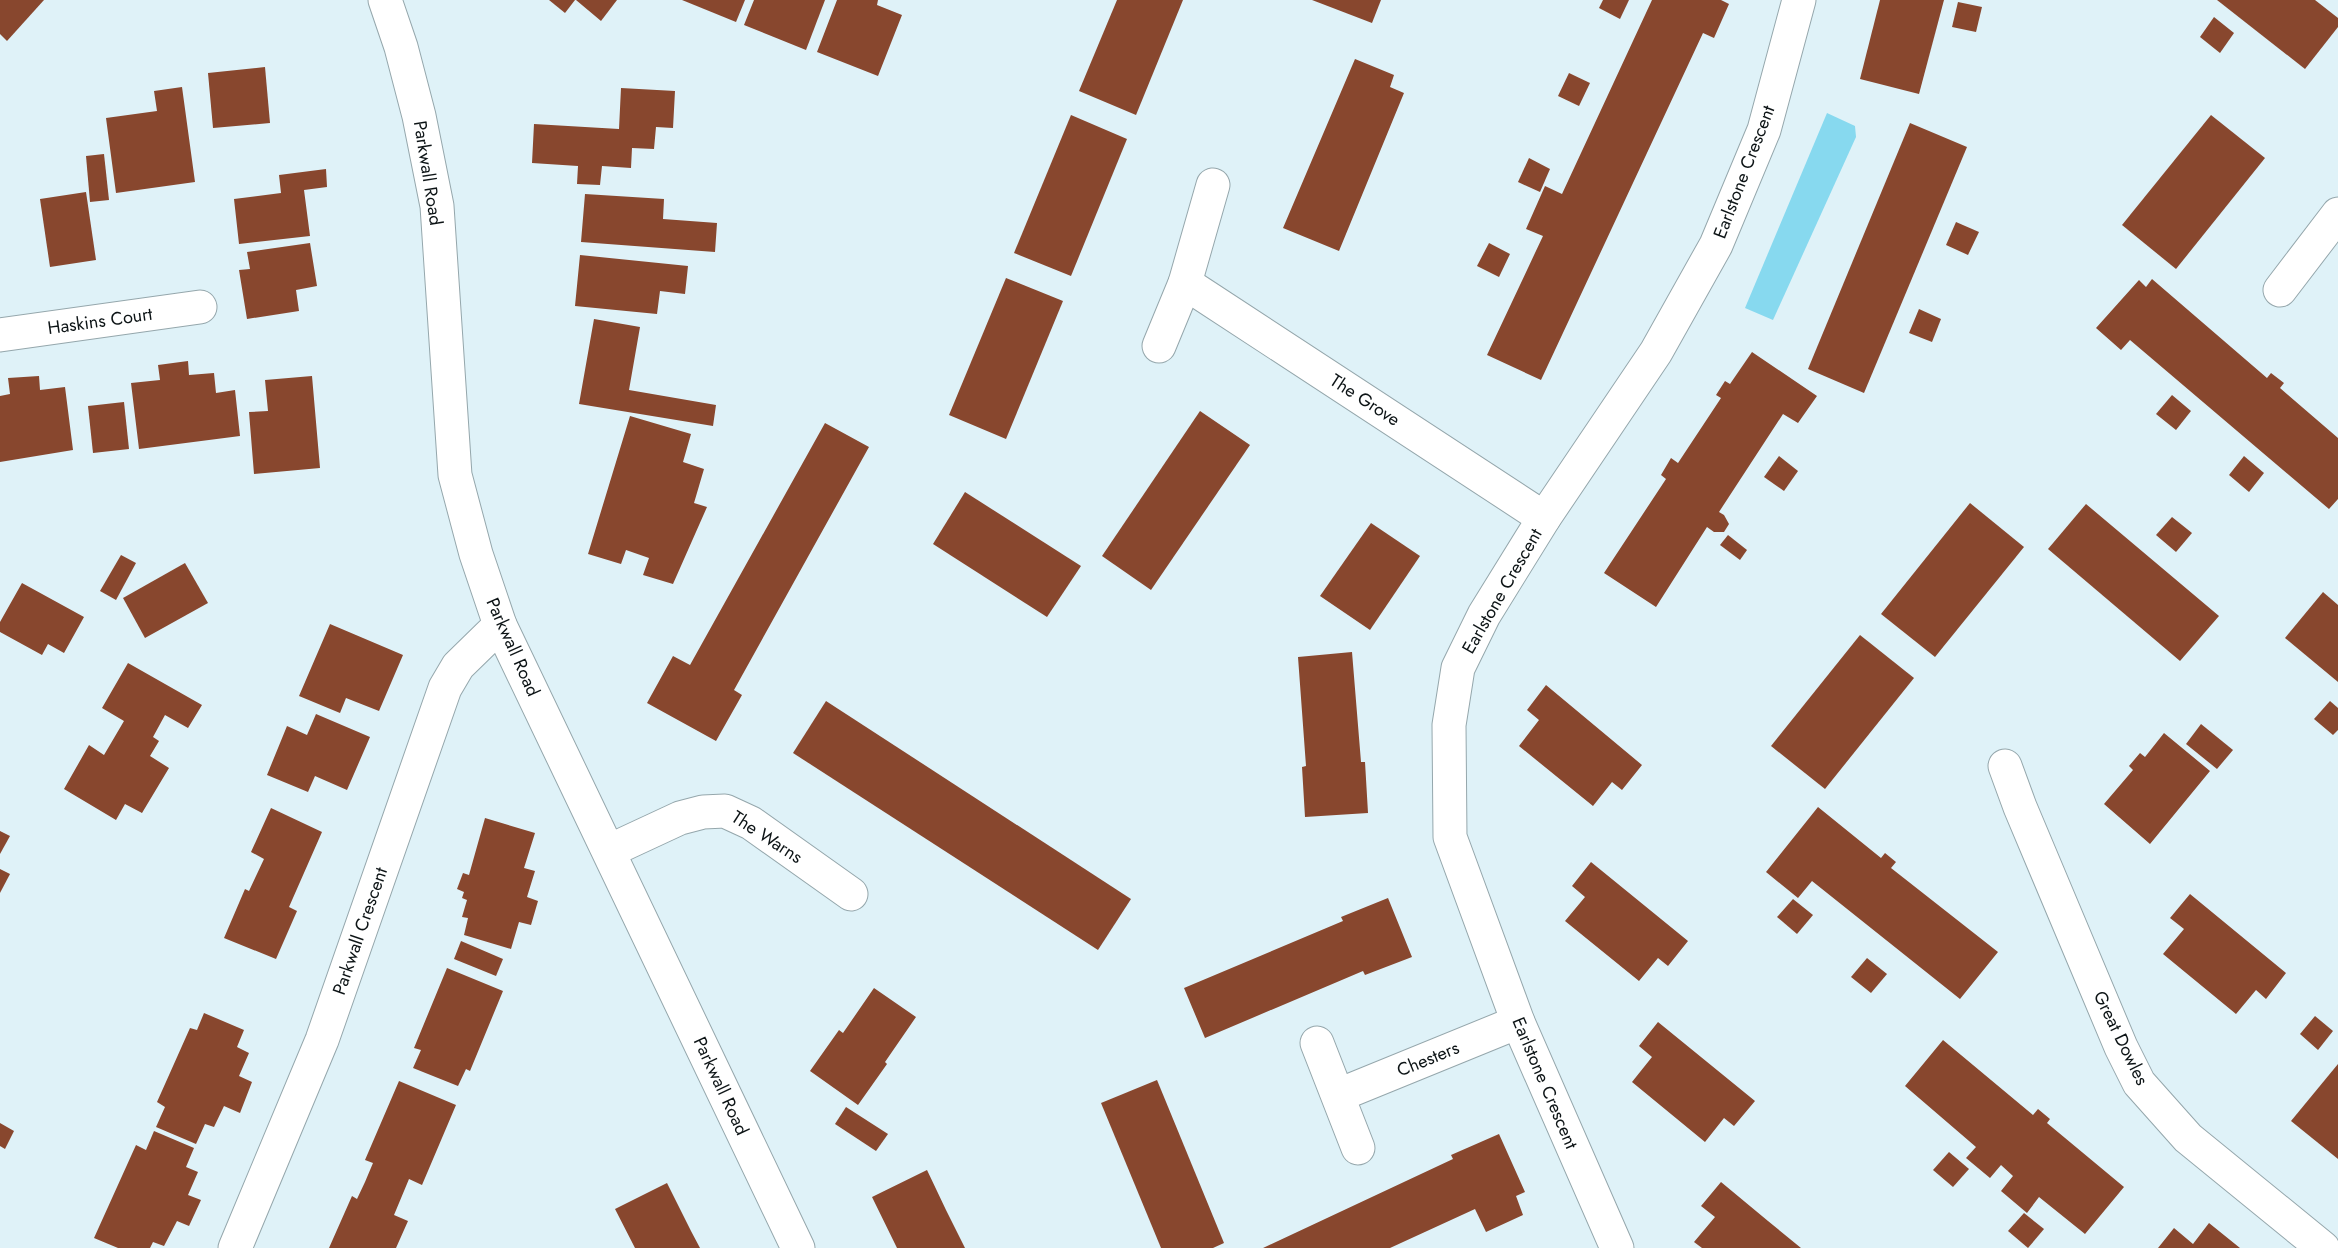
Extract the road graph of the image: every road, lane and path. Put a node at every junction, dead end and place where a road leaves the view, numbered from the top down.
1 (385, 0) edge
2 (1799, 0) edge
3 (1213, 185) dead end
4 (2338, 214) edge
5 (1185, 283) junction
6 (2280, 290) dead end
7 (200, 307) dead end
8 (0, 335) edge
9 (1159, 346) dead end
10 (1545, 518) junction
11 (500, 625) junction
12 (2005, 766) dead end
13 (609, 850) junction
14 (851, 894) dead end
15 (1518, 1022) junction
16 (1317, 1043) dead end
17 (1339, 1095) junction
18 (1359, 1148) dead end
19 (235, 1248) edge
20 (798, 1248) edge
21 (1617, 1248) edge
22 (2323, 1248) edge

1 - 11 street, Parkwall Road
2 - 10 street, Earlstone Crescent
3 - 5 street
4 - 6 street
5 - 9 street
5 - 10 street, The Grove
7 - 8 street, Haskins Court
10 - 15 street, Earlstone Crescent
11 - 13 street, Parkwall Road
11 - 19 street, Parkwall Crescent
12 - 22 street, Great Dowles
13 - 14 street, The Warns
13 - 20 street, Parkwall Road
15 - 17 street, Chesters
15 - 21 street, Earlstone Crescent
16 - 17 street
17 - 18 street

